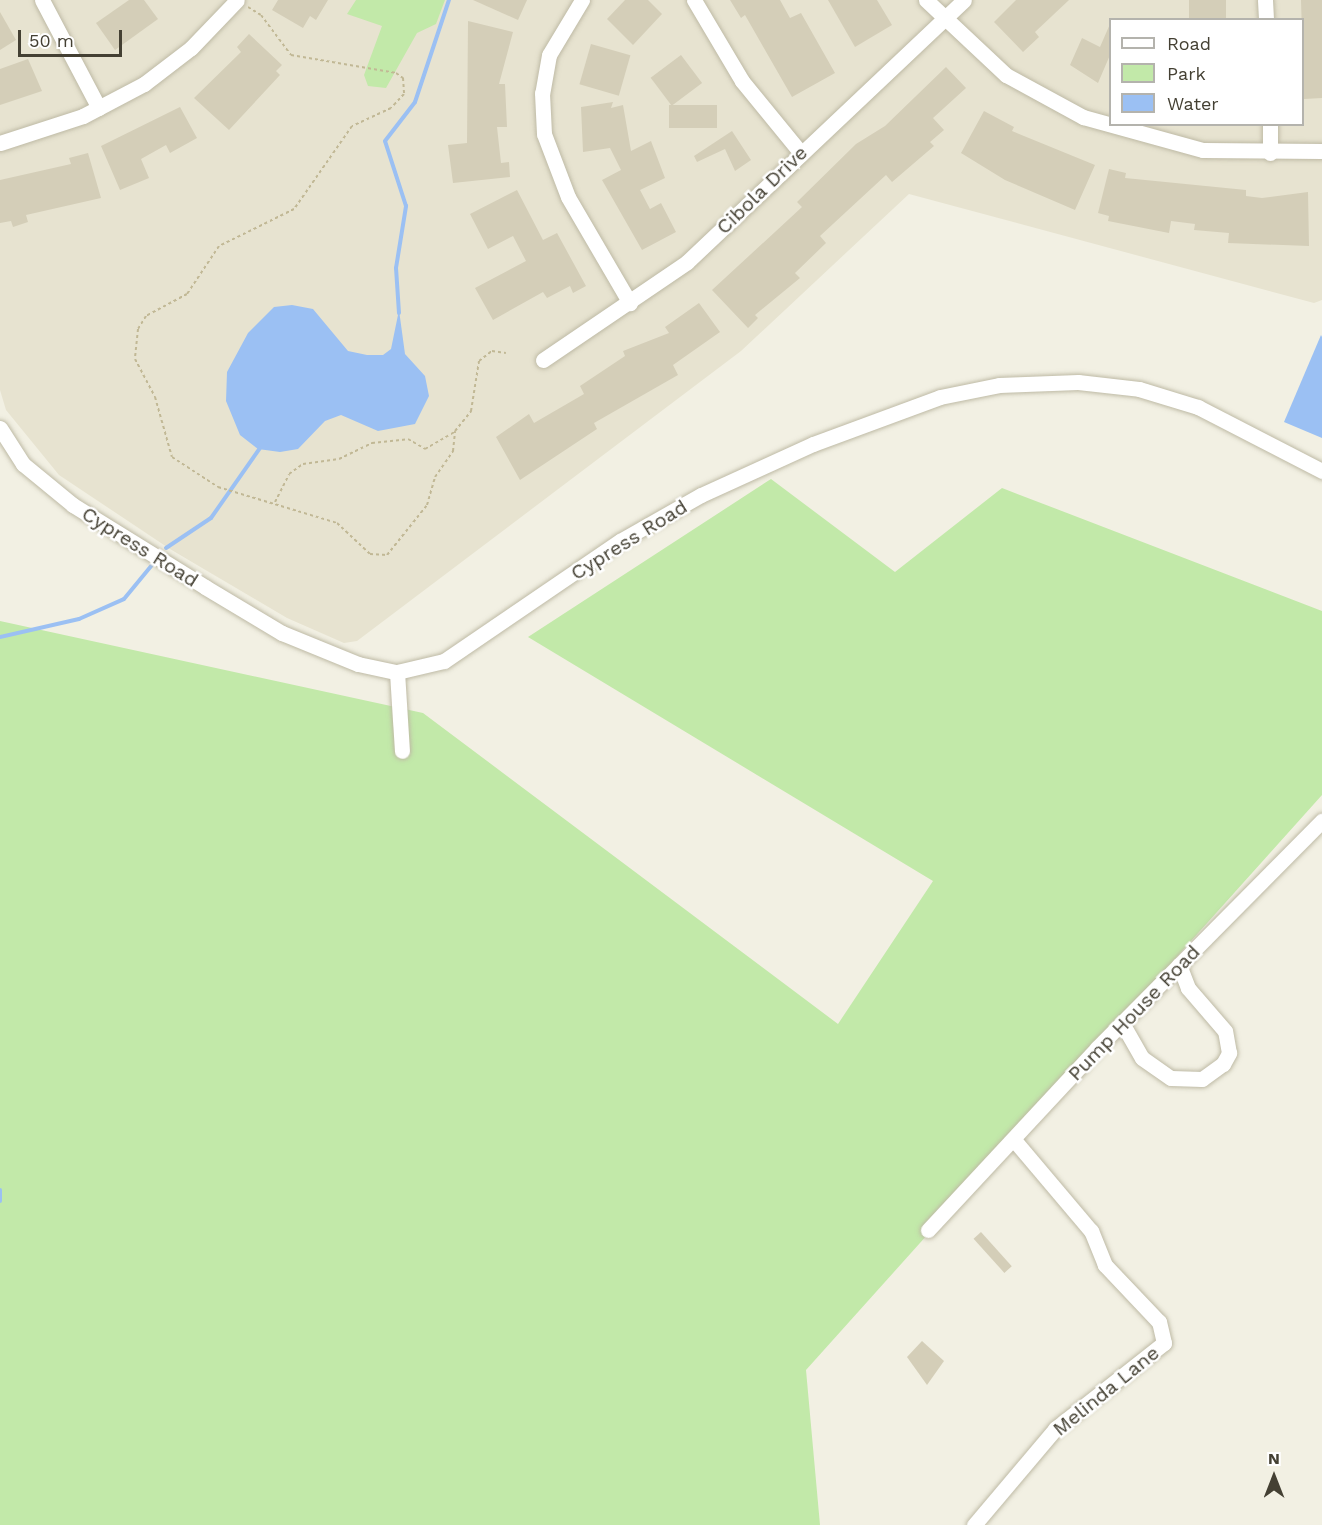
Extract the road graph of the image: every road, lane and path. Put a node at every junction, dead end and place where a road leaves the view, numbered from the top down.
1 (42, 0) edge
2 (582, 0) edge
3 (694, 0) edge
4 (926, 0) edge
5 (963, 0) edge
6 (1265, 0) edge
7 (241, 3) edge
8 (1266, 18) edge
9 (942, 20) junction
10 (99, 108) junction
11 (1109, 124) edge
12 (1116, 126) edge
13 (1270, 126) edge
14 (0, 143) edge
15 (1322, 151) edge
16 (801, 153) junction
17 (1270, 153) junction
18 (630, 303) junction
19 (506, 353) dead end
20 (543, 360) dead end
21 (0, 428) edge
22 (455, 431) junction
23 (1322, 471) edge
24 (275, 502) junction
25 (397, 672) junction
26 (402, 752) dead end
27 (1322, 821) edge
28 (1179, 965) junction
29 (1122, 1023) junction
30 (1014, 1140) junction
31 (928, 1230) dead end
32 (974, 1525) edge

1 - 10 street
2 - 18 street
3 - 16 street
4 - 9 street
5 - 9 street, Cibola Drive
6 - 8 street
7 - 10 street
7 - 24 path
9 - 11 street
9 - 16 street, Cibola Drive
10 - 14 street
12 - 17 street
13 - 17 street
15 - 17 street
16 - 18 street, Cibola Drive
18 - 20 street, Cibola Drive
19 - 22 path
21 - 25 street, Cypress Road
22 - 24 path
22 - 24 path
23 - 25 street, Cypress Road
25 - 26 street
27 - 28 street, Pump House Road
28 - 29 street, Pump House Road
28 - 29 street
29 - 30 street, Pump House Road
30 - 31 street, Pump House Road
30 - 32 street, Melinda Lane

